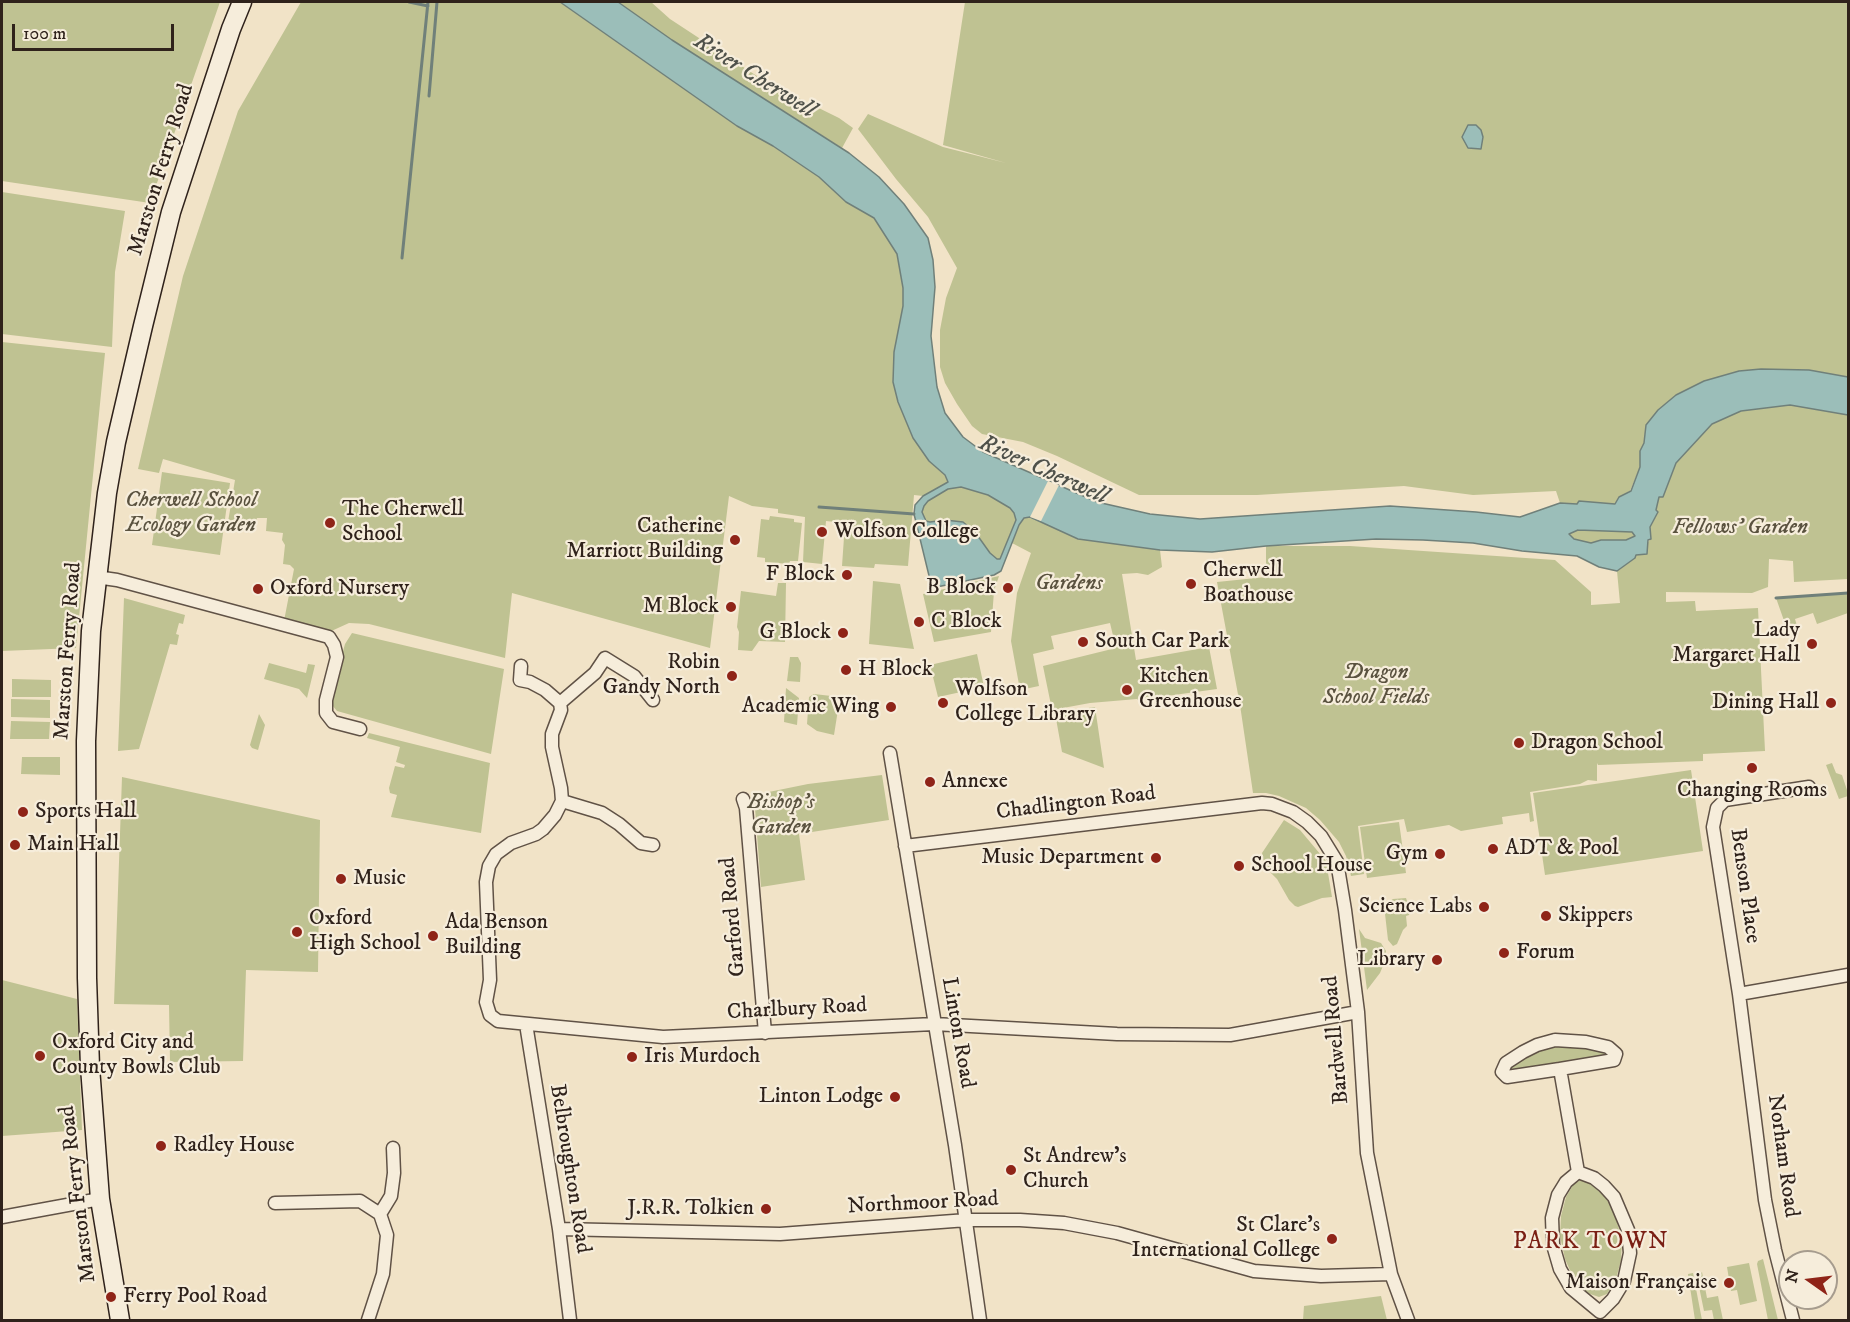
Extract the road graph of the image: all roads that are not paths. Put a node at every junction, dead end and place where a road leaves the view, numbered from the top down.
1 (242, 2) edge
2 (96, 577) junction
3 (521, 666) dead end
4 (652, 700) dead end
5 (560, 703) junction
6 (360, 729) dead end
7 (890, 753) dead end
8 (1809, 788) dead end
9 (742, 799) dead end
10 (562, 801) junction
11 (1252, 803) joint
12 (653, 845) dead end
13 (905, 846) junction
14 (1848, 975) edge
15 (1739, 994) junction
16 (1358, 1012) junction
17 (526, 1024) junction
18 (934, 1024) junction
19 (765, 1033) junction
20 (1560, 1070) junction
21 (393, 1148) dead end
22 (1578, 1172) junction
23 (100, 1198) junction
24 (275, 1203) dead end
25 (380, 1214) junction
26 (2, 1216) edge
27 (967, 1220) junction
28 (558, 1229) junction
29 (1391, 1274) junction
30 (1600, 1316) edge
31 (120, 1320) edge
32 (368, 1320) edge
33 (570, 1320) edge
34 (980, 1320) edge
35 (1408, 1320) edge
36 (1793, 1320) edge

1 - 2 main road, Marston Ferry Road
2 - 6 street
2 - 23 main road, Marston Ferry Road
3 - 5 street
4 - 5 street
5 - 10 street
7 - 13 street, Linton Road
8 - 15 street, Benson Place
9 - 19 street, Garford Road
10 - 12 street
10 - 17 street, Charlbury Road
11 - 13 street, Chadlington Road
11 - 16 street, Bardwell Road
13 - 18 street, Linton Road
14 - 15 street
15 - 36 street, Norham Road
16 - 18 street, Charlbury Road
16 - 29 street, Bardwell Road
17 - 19 street, Charlbury Road
17 - 28 street, Belbroughton Road
18 - 19 street, Charlbury Road
18 - 27 street, Linton Road
20 - 20 street
20 - 22 street
21 - 25 street
22 - 30 street
22 - 30 street
23 - 26 street
23 - 31 main road, Marston Ferry Road
24 - 25 street
25 - 32 street
27 - 28 street, Northmoor Road
27 - 29 street, Northmoor Road
27 - 34 street, Linton Road
28 - 33 street, Belbroughton Road
29 - 35 street, Bardwell Road

